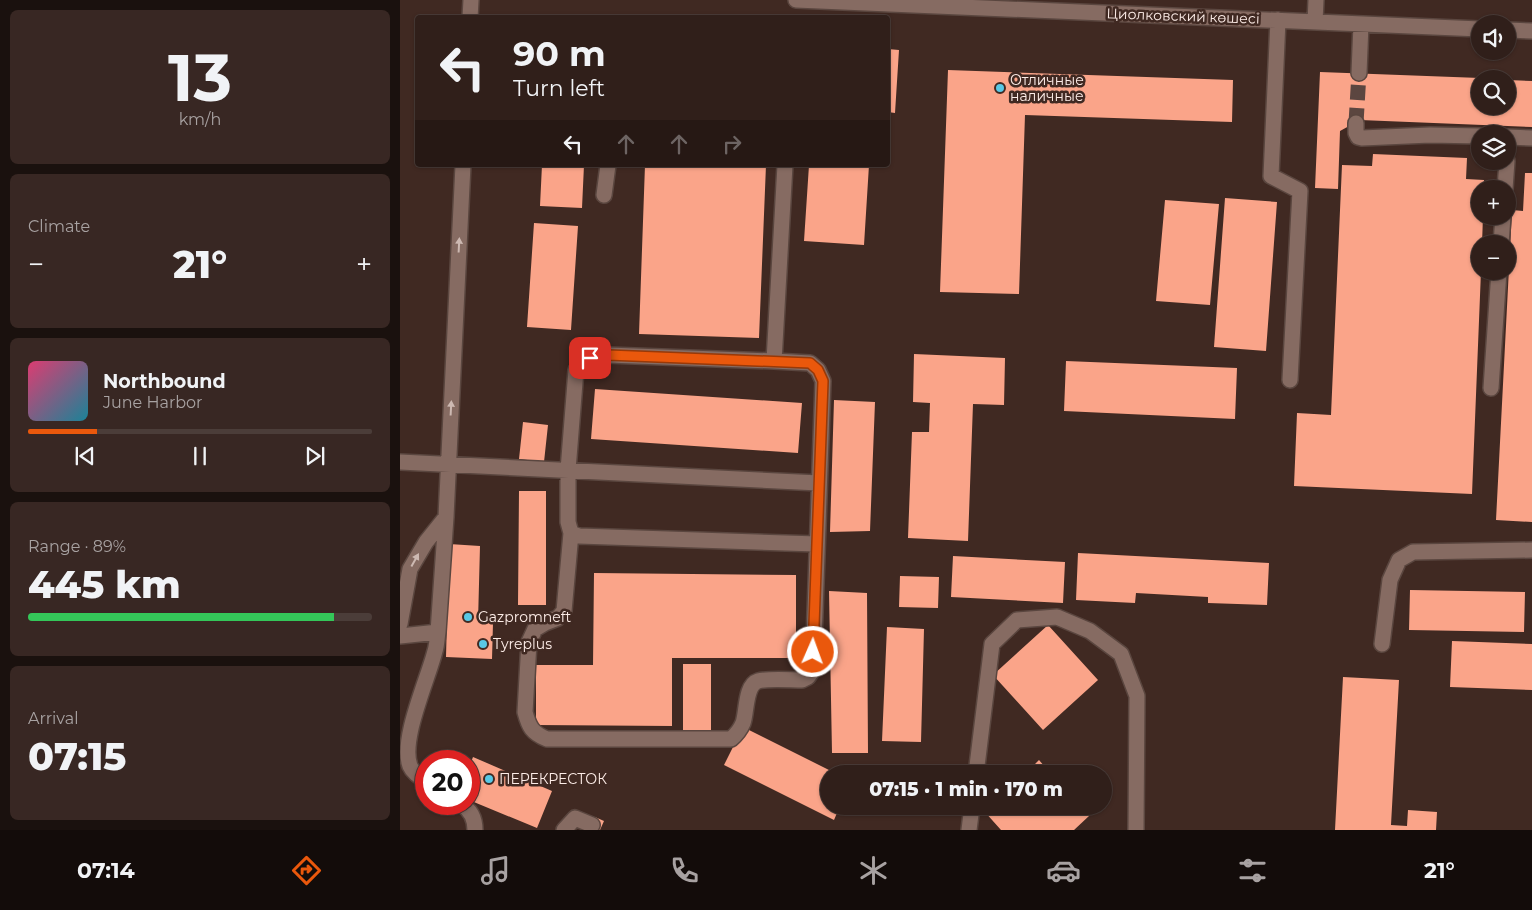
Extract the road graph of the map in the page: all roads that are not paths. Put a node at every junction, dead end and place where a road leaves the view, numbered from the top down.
1 (471, 0) edge
2 (796, 0) edge
3 (809, 0) edge
4 (1316, 0) edge
5 (1069, 6) edge
6 (1115, 7) edge
7 (470, 15) edge
8 (1278, 20) junction
9 (1315, 22) junction
10 (1361, 24) junction
11 (1471, 29) edge
12 (1516, 30) edge
13 (1532, 31) edge
14 (1358, 74) tunnel mouth
15 (1356, 123) tunnel mouth
16 (1471, 136) edge
17 (1532, 138) edge
18 (1516, 139) edge
19 (463, 167) edge
20 (608, 167) edge
21 (785, 167) edge
22 (604, 195) dead end
23 (1498, 280) edge
24 (774, 361) junction
25 (1290, 380) dead end
26 (1491, 388) dead end
27 (400, 462) edge
28 (448, 464) junction
29 (568, 470) junction
30 (819, 483) junction
31 (446, 517) junction
32 (571, 532) junction
33 (817, 544) junction
34 (1532, 550) edge
35 (400, 624) edge
36 (438, 632) junction
37 (400, 636) edge
38 (1382, 644) dead end
39 (977, 765) edge
40 (415, 773) edge
41 (472, 815) edge
42 (971, 815) edge
43 (598, 828) edge
44 (475, 830) edge
45 (564, 830) edge
46 (969, 830) edge
47 (1136, 830) edge

1 - 7 street
2 - 3 street, Циолковский көшесі
3 - 5 street, Циолковский көшесі
4 - 9 street
5 - 6 street, Циолковский көшесі
6 - 8 street, Циолковский көшесі
8 - 9 street, Циолковский көшесі
8 - 25 street
9 - 10 street, Циолковский көшесі
10 - 11 street, Циолковский көшесі
10 - 14 street
12 - 13 street
15 - 16 street
17 - 18 street
28 -> 19 street
20 - 22 street
21 - 24 street
23 - 26 street
24 - 29 street
24 - 30 street
27 - 28 street
28 - 29 street
28 - 31 street
29 - 30 street
29 - 32 street
30 - 33 street
35 -> 31 street
31 - 36 street
32 - 33 street
32 - 33 street
34 - 38 street
36 - 37 street
36 - 40 street
39 - 47 street
41 - 44 street
42 - 46 street
43 - 45 street

